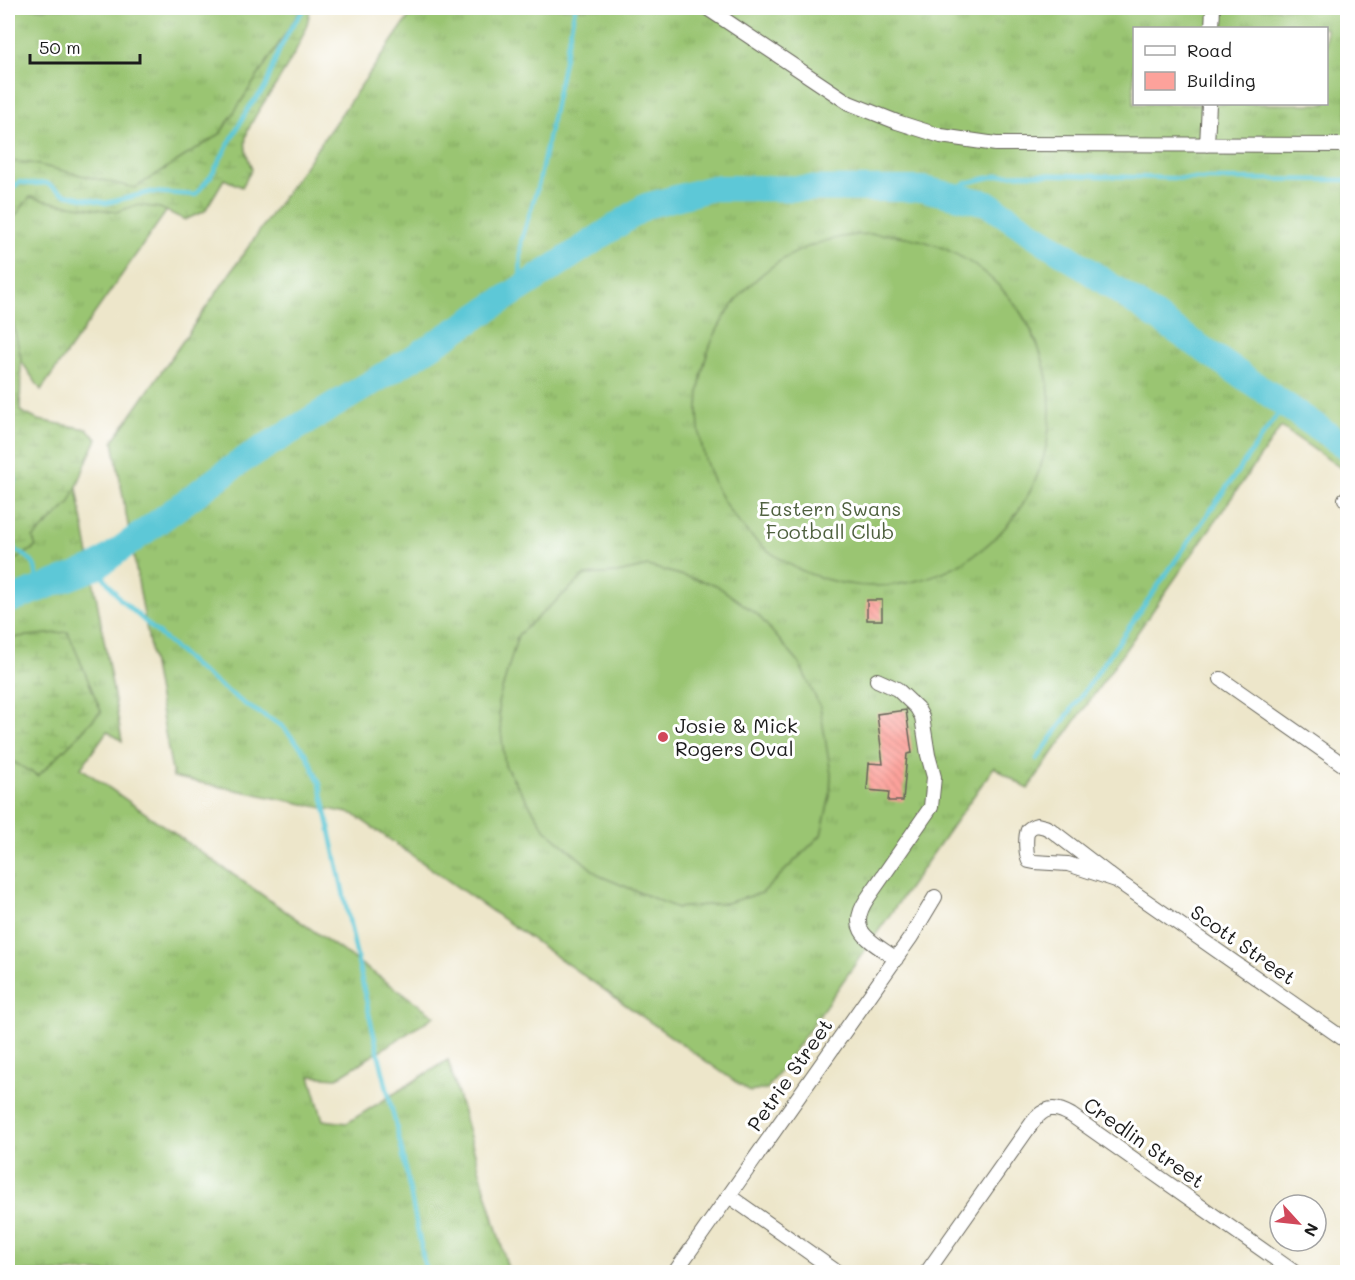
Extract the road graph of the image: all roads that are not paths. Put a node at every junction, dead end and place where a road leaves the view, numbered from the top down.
1 (707, 8) edge
2 (1213, 8) edge
3 (1212, 27) edge
4 (1209, 105) edge
5 (1207, 145) junction
6 (1347, 145) edge
7 (1221, 679) dead end
8 (877, 680) dead end
9 (1347, 768) edge
10 (1116, 880) junction
11 (935, 897) dead end
12 (896, 959) junction
13 (1347, 1042) edge
14 (729, 1196) junction
15 (675, 1272) edge
16 (837, 1272) edge
17 (927, 1272) edge
18 (1294, 1272) edge

1 - 5 street
2 - 3 street
4 - 5 street
5 - 6 street
7 - 9 street
8 - 12 street
10 - 10 street
10 - 13 street, Scott Street
11 - 12 street, Petrie Street
12 - 14 street, Petrie Street
14 - 15 street, Petrie Street
14 - 16 street
17 - 18 street, Credlin Street

